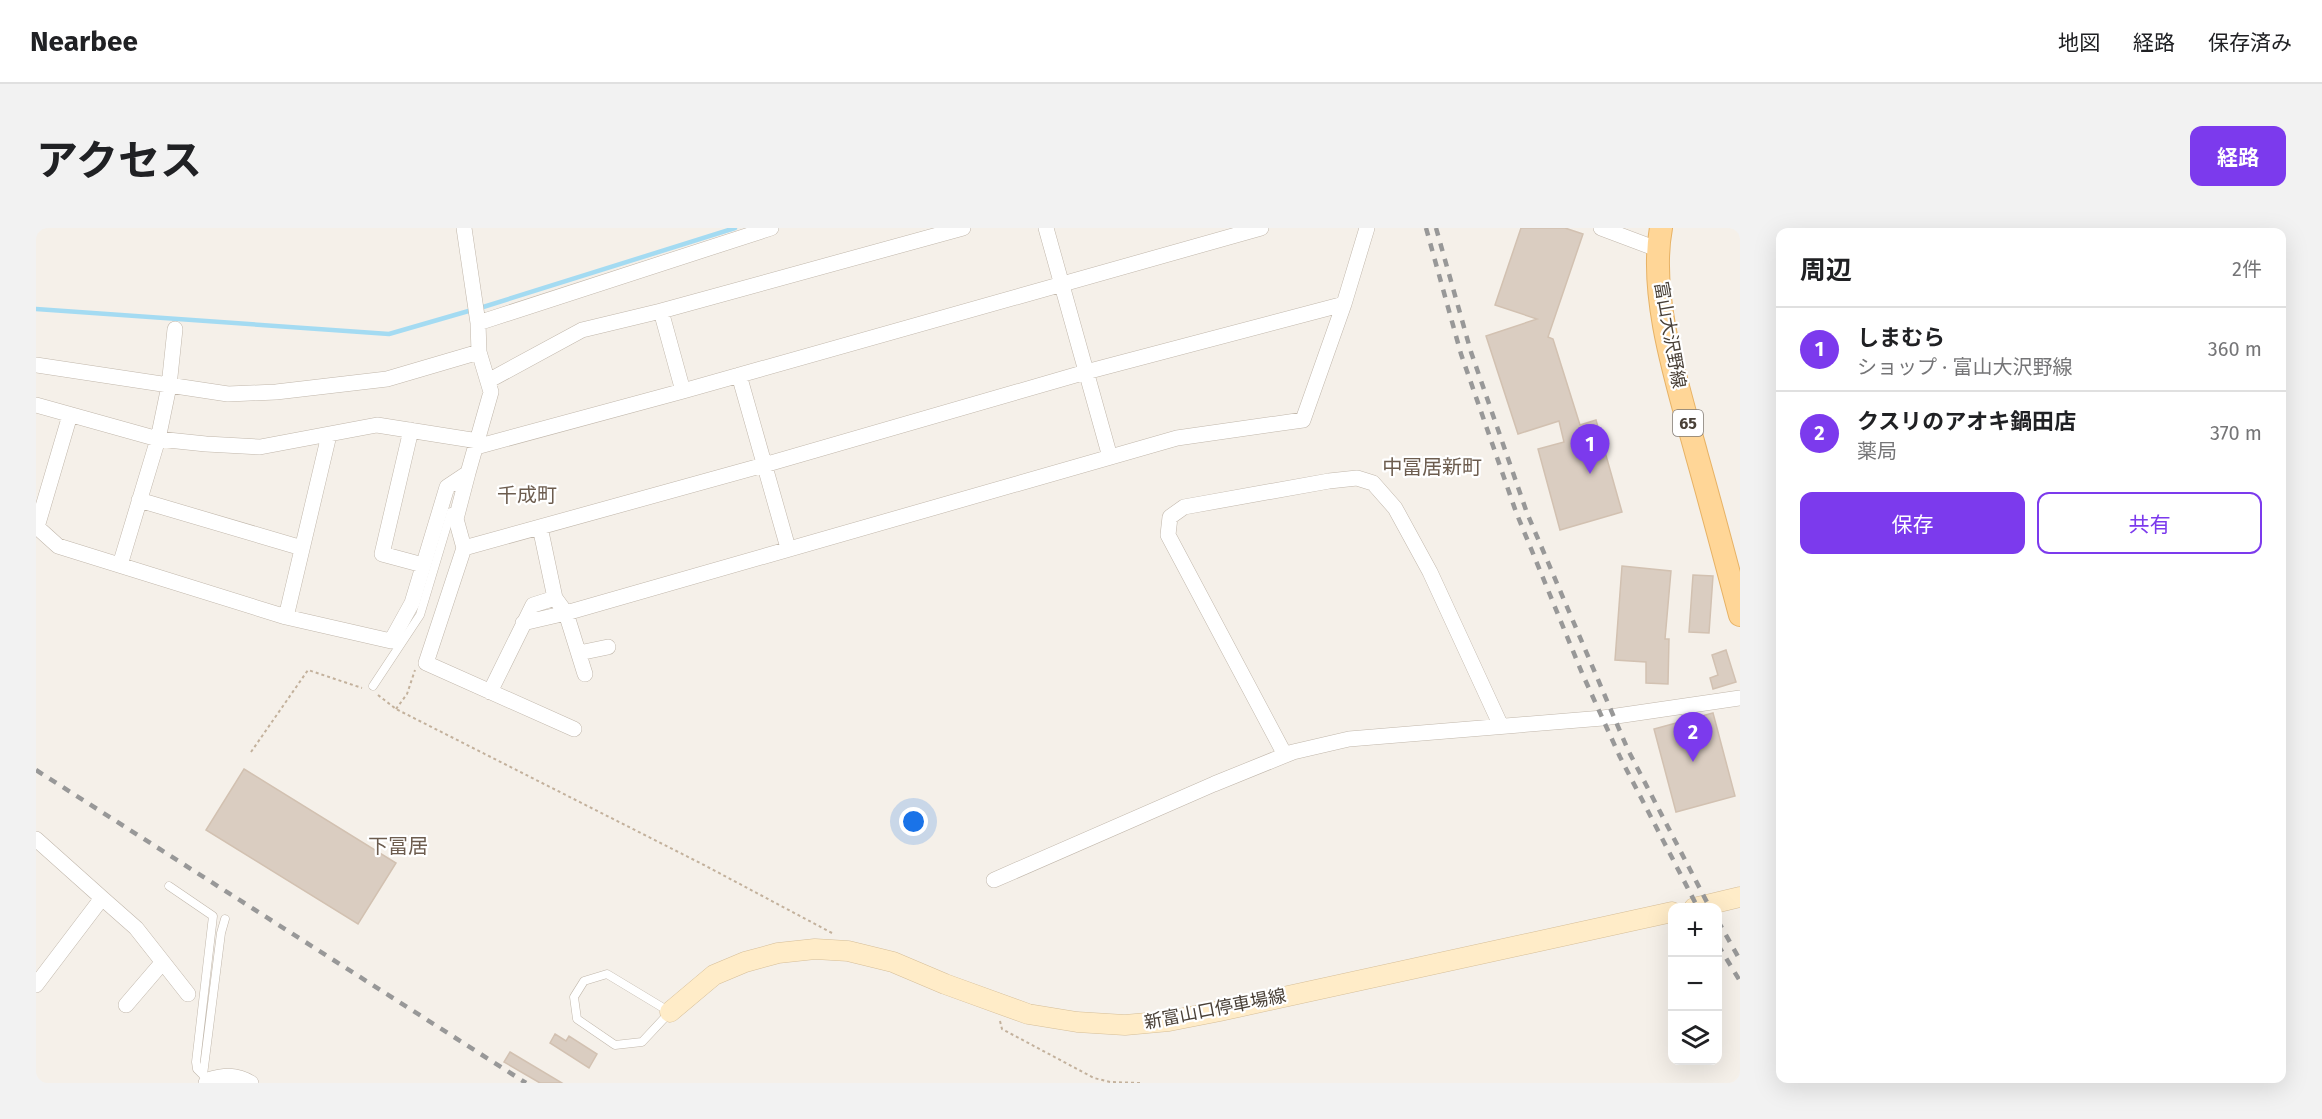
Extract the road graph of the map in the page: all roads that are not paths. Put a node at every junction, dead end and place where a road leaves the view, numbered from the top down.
1 (464, 228) edge
2 (771, 228) edge
3 (963, 228) edge
4 (1046, 228) edge
5 (1261, 228) edge
6 (1367, 228) edge
7 (1601, 228) edge
8 (1660, 238) edge
9 (1062, 284) junction
10 (1344, 304) junction
11 (661, 311) junction
12 (478, 323) junction
13 (175, 329) dead end
14 (479, 352) junction
15 (36, 364) edge
16 (1086, 372) junction
17 (739, 375) junction
18 (488, 381) junction
19 (169, 386) junction
20 (683, 391) junction
21 (36, 405) edge
22 (70, 415) junction
23 (411, 430) junction
24 (329, 435) junction
25 (158, 439) junction
26 (477, 444) junction
27 (1110, 457) junction
28 (764, 465) junction
29 (465, 476) junction
30 (139, 500) junction
31 (540, 527) junction
32 (303, 548) junction
33 (464, 548) junction
34 (788, 548) junction
35 (423, 565) junction
36 (120, 566) junction
37 (555, 598) junction
38 (566, 613) junction
39 (1740, 615) edge
40 (286, 617) junction
41 (524, 623) junction
42 (608, 647) dead end
43 (579, 653) junction
44 (585, 674) dead end
45 (373, 686) dead end
46 (490, 692) junction
47 (1740, 698) edge
48 (1501, 726) junction
49 (574, 729) dead end
50 (1285, 755) junction
51 (36, 839) edge
52 (994, 880) dead end
53 (169, 886) dead end
54 (1740, 897) edge
55 (102, 898) junction
56 (1715, 903) edge
57 (1668, 913) edge
58 (225, 919) dead end
59 (162, 963) junction
60 (36, 985) edge
61 (188, 994) dead end
62 (126, 1005) dead end
63 (670, 1012) junction
64 (206, 1079) edge
65 (251, 1083) edge

1 - 12 street
2 - 12 street
3 - 11 street
4 - 9 street
5 - 9 street
6 - 10 street
7 - 8 street
8 - 39 main road, 富山大沢野線 / 65
9 - 16 street
9 - 17 street
10 - 16 street
10 - 27 street
11 - 18 street
11 - 20 street
12 - 14 street
13 - 19 street
14 - 18 street
14 - 19 street
15 - 19 street
16 - 27 street
16 - 28 street
17 - 20 street
17 - 28 street
18 - 26 street
19 - 25 street
20 - 26 street
21 - 22 street
22 - 25 street
22 - 36 street
23 - 24 street
23 - 26 street
23 - 35 street
24 - 25 street
24 - 32 street
25 - 30 street
26 - 29 street
27 - 34 street
28 - 31 street
28 - 34 street
29 - 33 street
29 - 35 street
29 - 45 lane
30 - 32 street
30 - 36 street
31 - 33 street
31 - 37 street
32 - 40 street
33 - 46 street
34 - 38 street
35 - 40 street
36 - 40 street
37 - 38 street
37 - 41 street
38 - 41 street
38 - 43 street
41 - 46 street
42 - 43 street
43 - 44 street
46 - 49 street
47 - 48 street
48 - 50 street
48 - 50 street
50 - 52 street
51 - 55 street
53 - 64 lane
54 - 56 main road
55 - 59 street
55 - 60 street
57 - 63 main road, 新富山口停車場線
58 - 64 lane
59 - 61 street
59 - 62 street
63 - 63 lane
64 - 65 street

